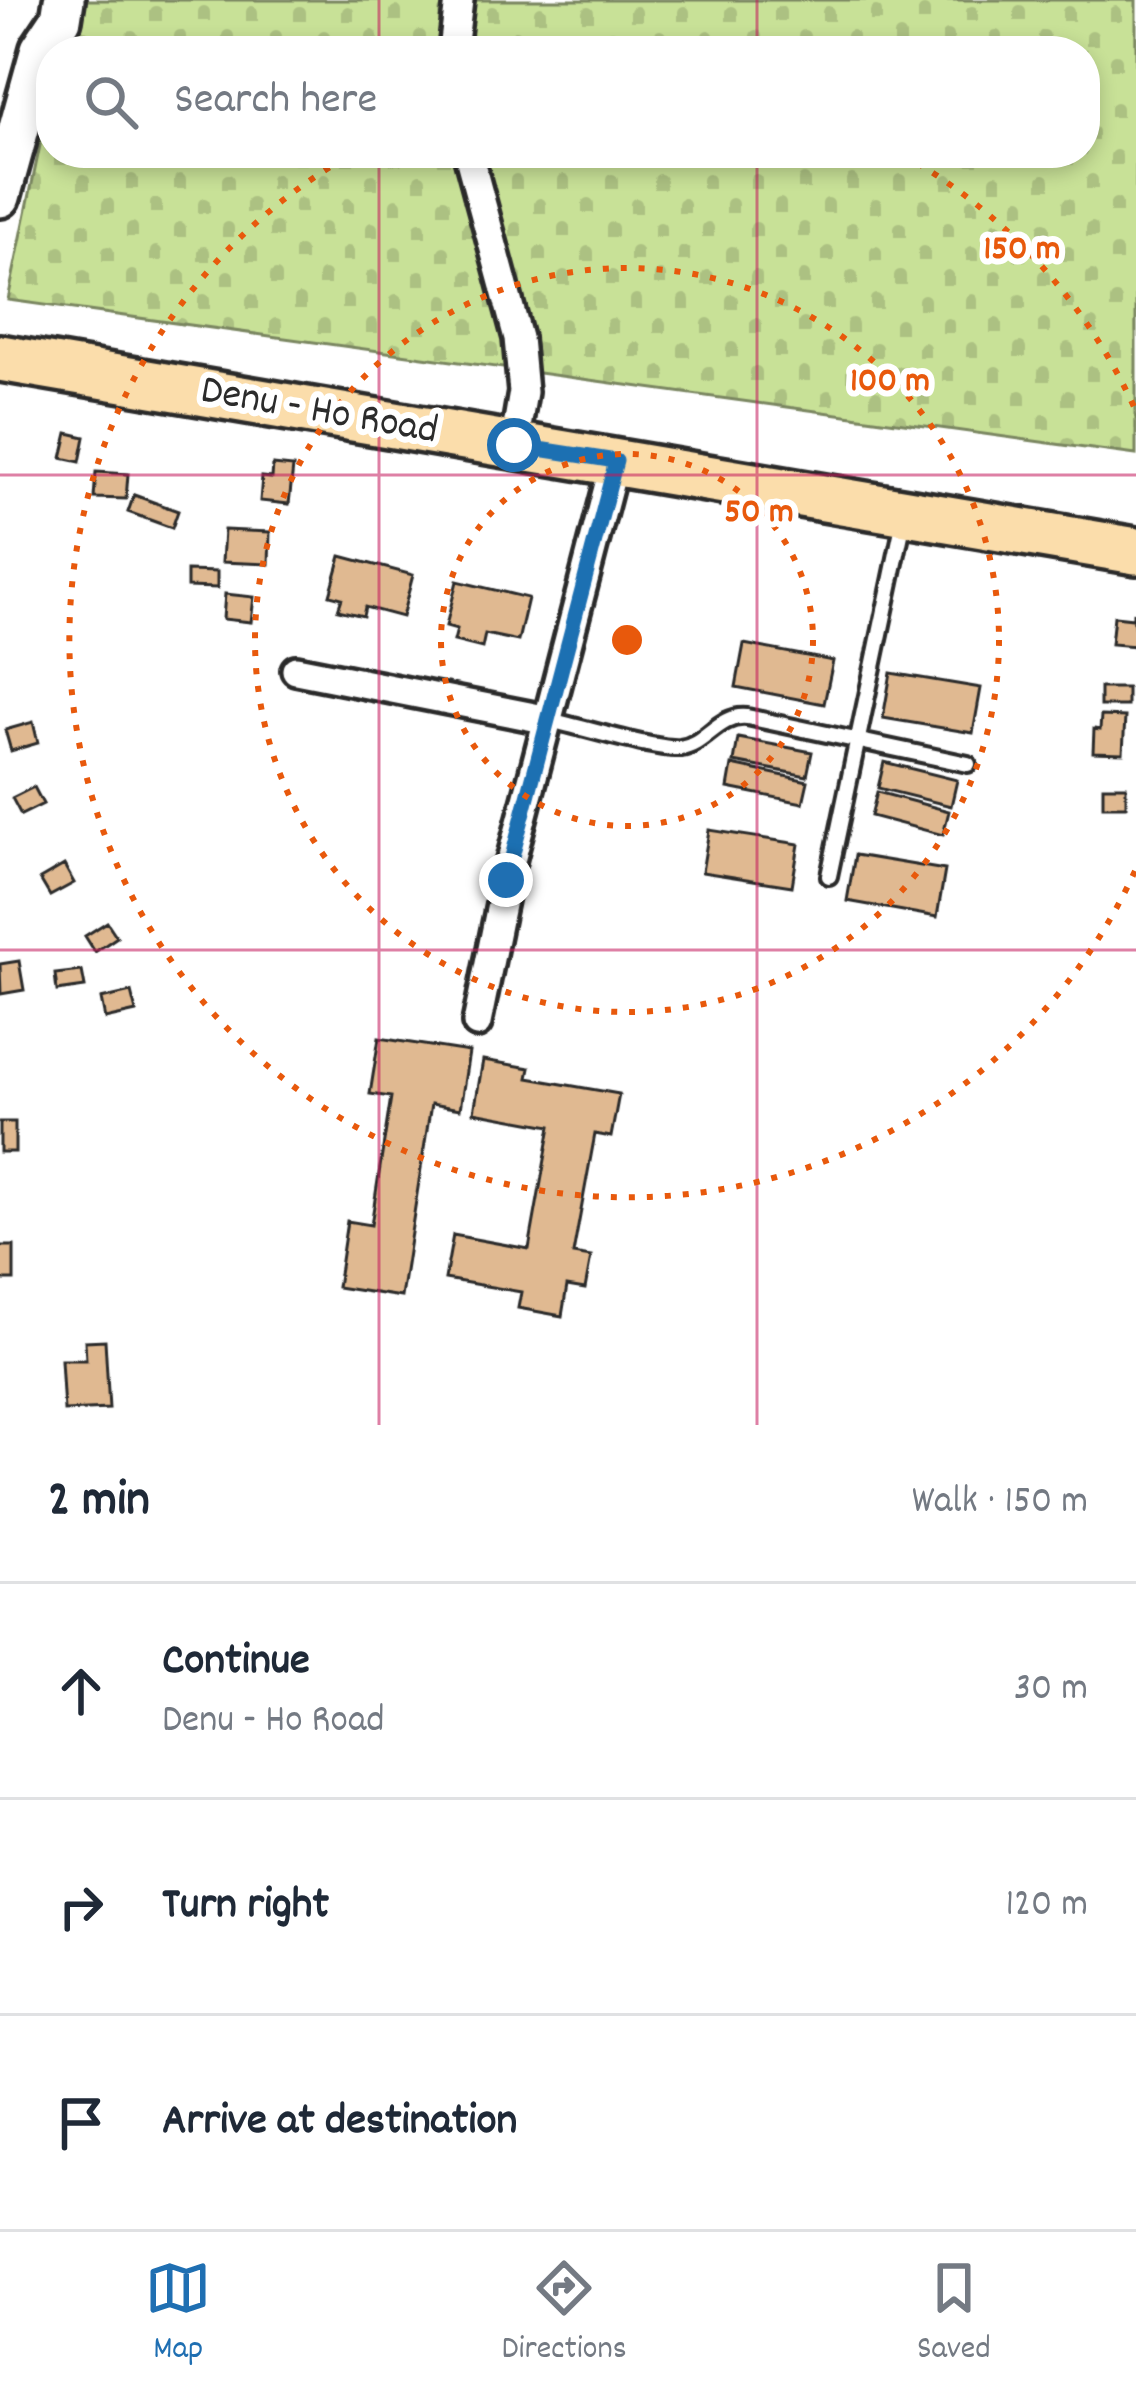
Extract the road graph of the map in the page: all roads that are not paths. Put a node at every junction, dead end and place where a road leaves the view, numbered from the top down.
1 (64, 0) edge
2 (460, 0) edge
3 (49, 36) edge
4 (455, 36) edge
5 (36, 64) edge
6 (472, 168) edge
7 (0, 197) edge
8 (0, 358) edge
9 (514, 445) junction
10 (616, 461) junction
11 (905, 515) junction
12 (1136, 551) edge
13 (296, 670) dead end
14 (549, 720) junction
15 (855, 741) junction
16 (968, 764) dead end
17 (830, 875) dead end
18 (477, 1023) dead end

1 - 3 street
2 - 4 street
5 - 7 street
6 - 9 street
8 - 9 main road, Denu - Ho Road
9 - 10 main road, Denu - Ho Road
10 - 11 main road, Denu - Ho Road
10 - 14 street
11 - 12 main road, Denu - Ho Road
11 - 15 lane
13 - 14 street
14 - 15 lane
14 - 18 street
15 - 16 lane
15 - 17 lane

